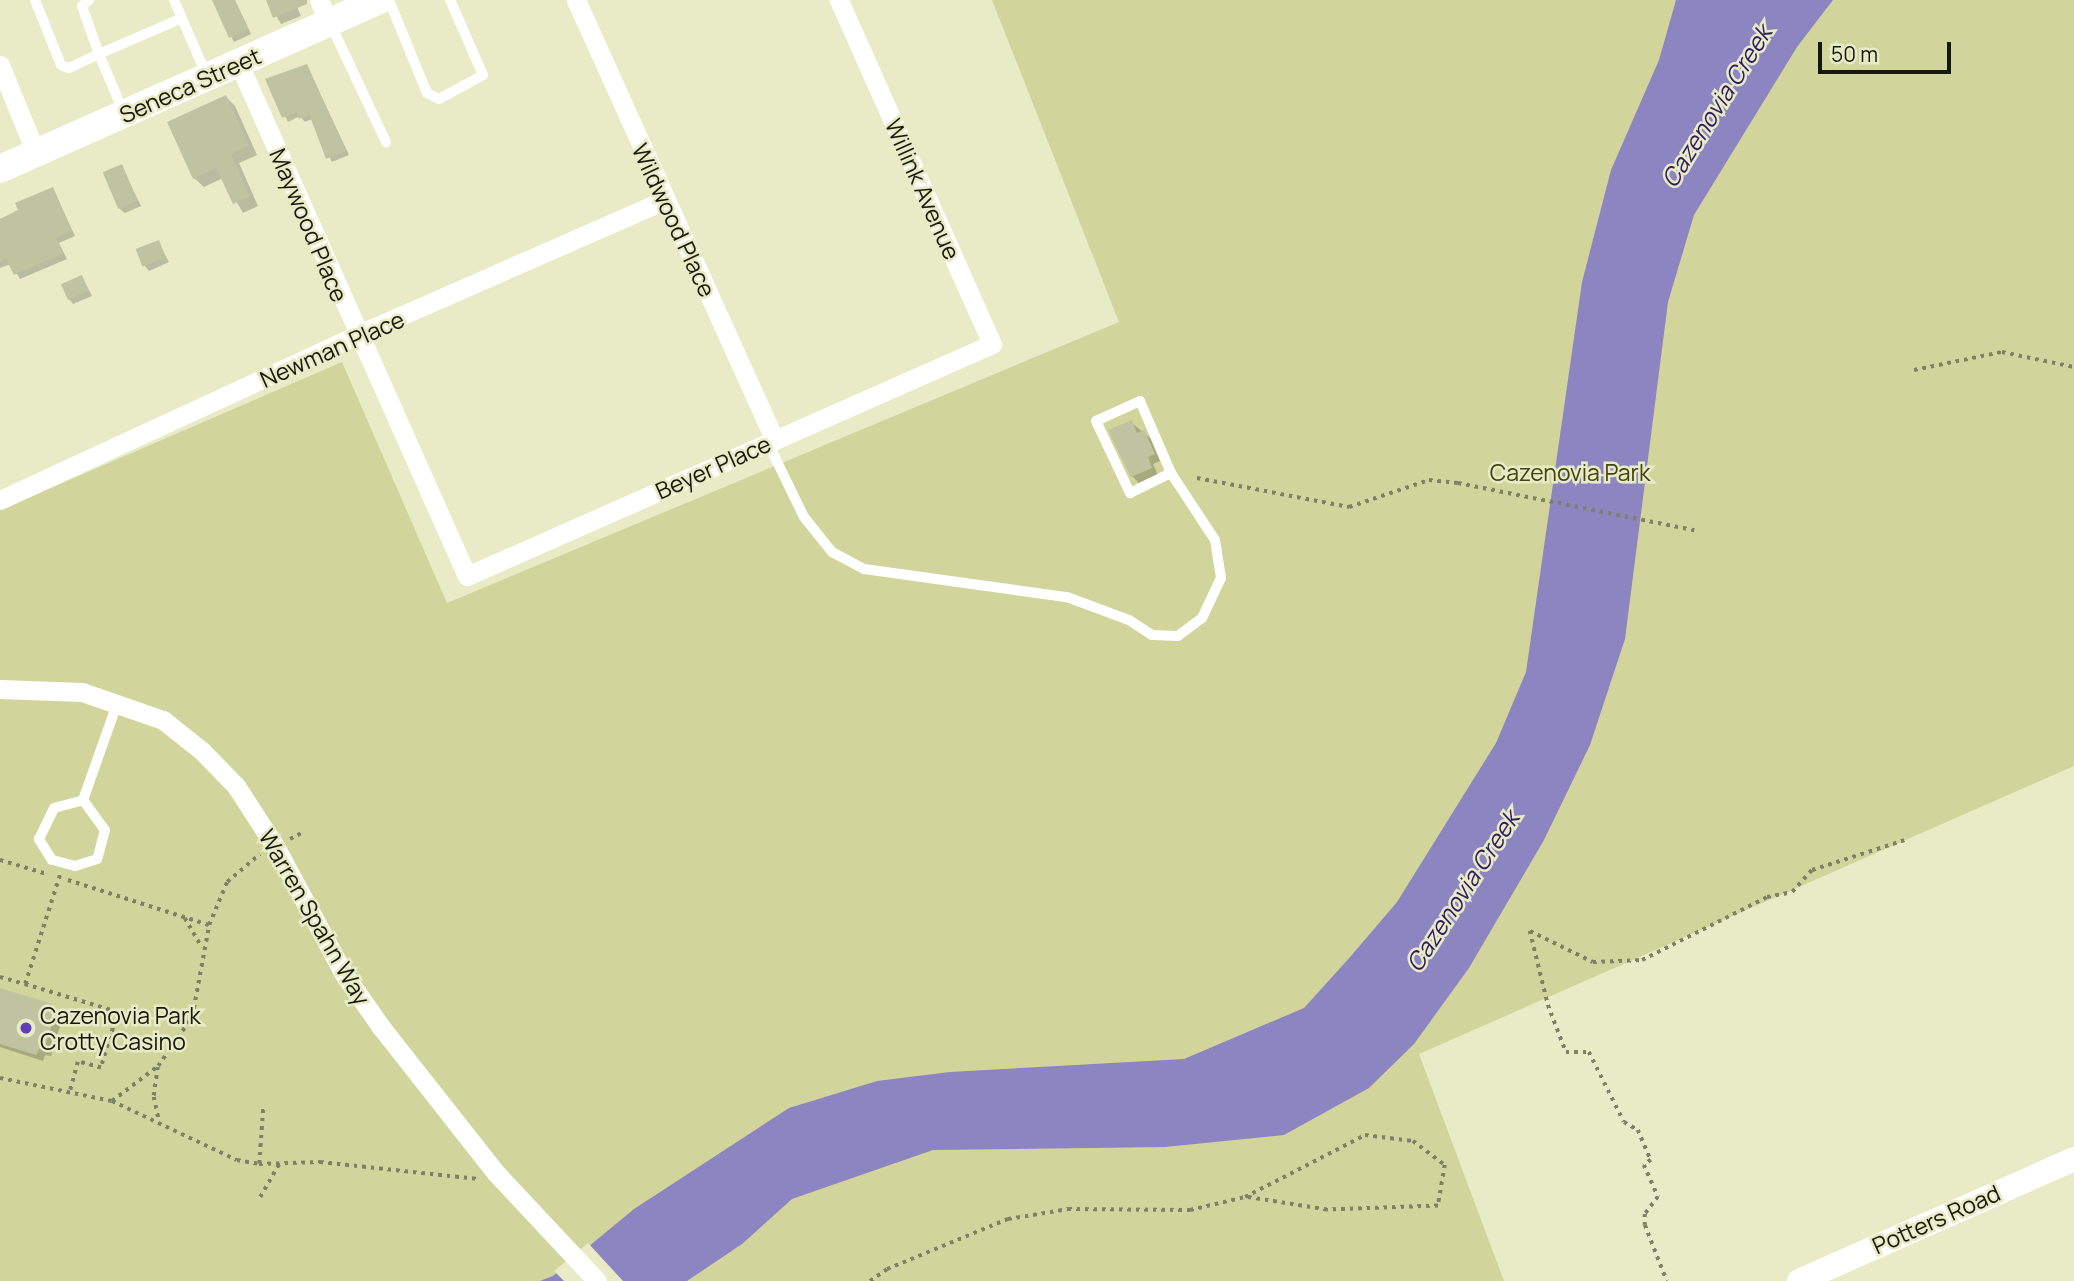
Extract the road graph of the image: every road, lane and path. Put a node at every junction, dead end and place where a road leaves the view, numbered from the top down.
1 (34, 0) edge
2 (89, 0) edge
3 (174, 0) edge
4 (380, 0) edge
5 (389, 0) edge
6 (450, 0) edge
7 (576, 0) edge
8 (839, 0) edge
9 (324, 11) edge
10 (182, 18) junction
11 (99, 54) junction
12 (239, 64) junction
13 (0, 65) edge
14 (208, 77) junction
15 (125, 114) junction
16 (386, 142) dead end
17 (36, 153) junction
18 (0, 169) edge
19 (665, 200) junction
20 (357, 335) junction
21 (959, 359) joint
22 (2074, 367) edge
23 (1914, 370) dead end
24 (771, 442) junction
25 (1171, 473) junction
26 (1197, 478) dead end
27 (0, 500) edge
28 (1694, 530) dead end
29 (467, 576) joint
30 (0, 690) edge
31 (117, 703) junction
32 (83, 800) junction
33 (302, 833) dead end
34 (288, 840) dead end
35 (1905, 840) dead end
36 (262, 853) dead end
37 (0, 860) edge
38 (64, 863) junction
39 (59, 877) junction
40 (184, 918) junction
41 (209, 925) junction
42 (202, 950) junction
43 (0, 976) edge
44 (24, 984) junction
45 (158, 1066) junction
46 (0, 1078) edge
47 (70, 1091) junction
48 (112, 1101) junction
49 (263, 1108) dead end
50 (159, 1120) junction
51 (2074, 1159) edge
52 (281, 1161) junction
53 (258, 1164) junction
54 (481, 1178) dead end
55 (260, 1197) dead end
56 (1245, 1197) junction
57 (597, 1281) edge
58 (870, 1281) edge
59 (1667, 1281) edge
60 (1799, 1281) edge

1 - 11 lane
2 - 11 lane
3 - 10 lane
4 - 9 main road, Seneca Street
5 - 6 lane
7 - 19 street, Wildwood Place
8 - 21 street, Willink Avenue
9 - 12 main road, Seneca Street
9 - 16 lane
10 - 11 lane
10 - 14 lane
11 - 15 lane
12 - 14 main road, Seneca Street
12 - 20 street, Maywood Place
13 - 17 street
14 - 15 main road, Seneca Street
15 - 17 main road, Seneca Street
17 - 18 main road, Seneca Street
19 - 20 street, Newman Place
19 - 24 street, Wildwood Place
20 - 27 street, Newman Place
20 - 29 street, Maywood Place
21 - 24 street, Beyer Place
22 - 23 path
24 - 25 lane, Wildwood Place
24 - 29 street, Beyer Place
25 - 25 lane
26 - 28 path
30 - 31 street, Warren Spahn Way
31 - 32 lane
31 - 57 street, Warren Spahn Way
32 - 38 lane
32 - 38 lane
33 - 34 path
35 - 59 path
36 - 41 path
37 - 39 path
38 - 39 path
39 - 40 path
39 - 44 path
40 - 41 path
40 - 42 path
41 - 42 path
42 - 45 path
43 - 44 path
44 - 47 path
45 - 48 path
45 - 50 path
46 - 47 path
47 - 48 path
48 - 50 path
49 - 53 path
50 - 53 path
51 - 60 street, Potters Road
52 - 53 path
52 - 54 path
52 - 55 path
56 - 56 path
56 - 58 path

